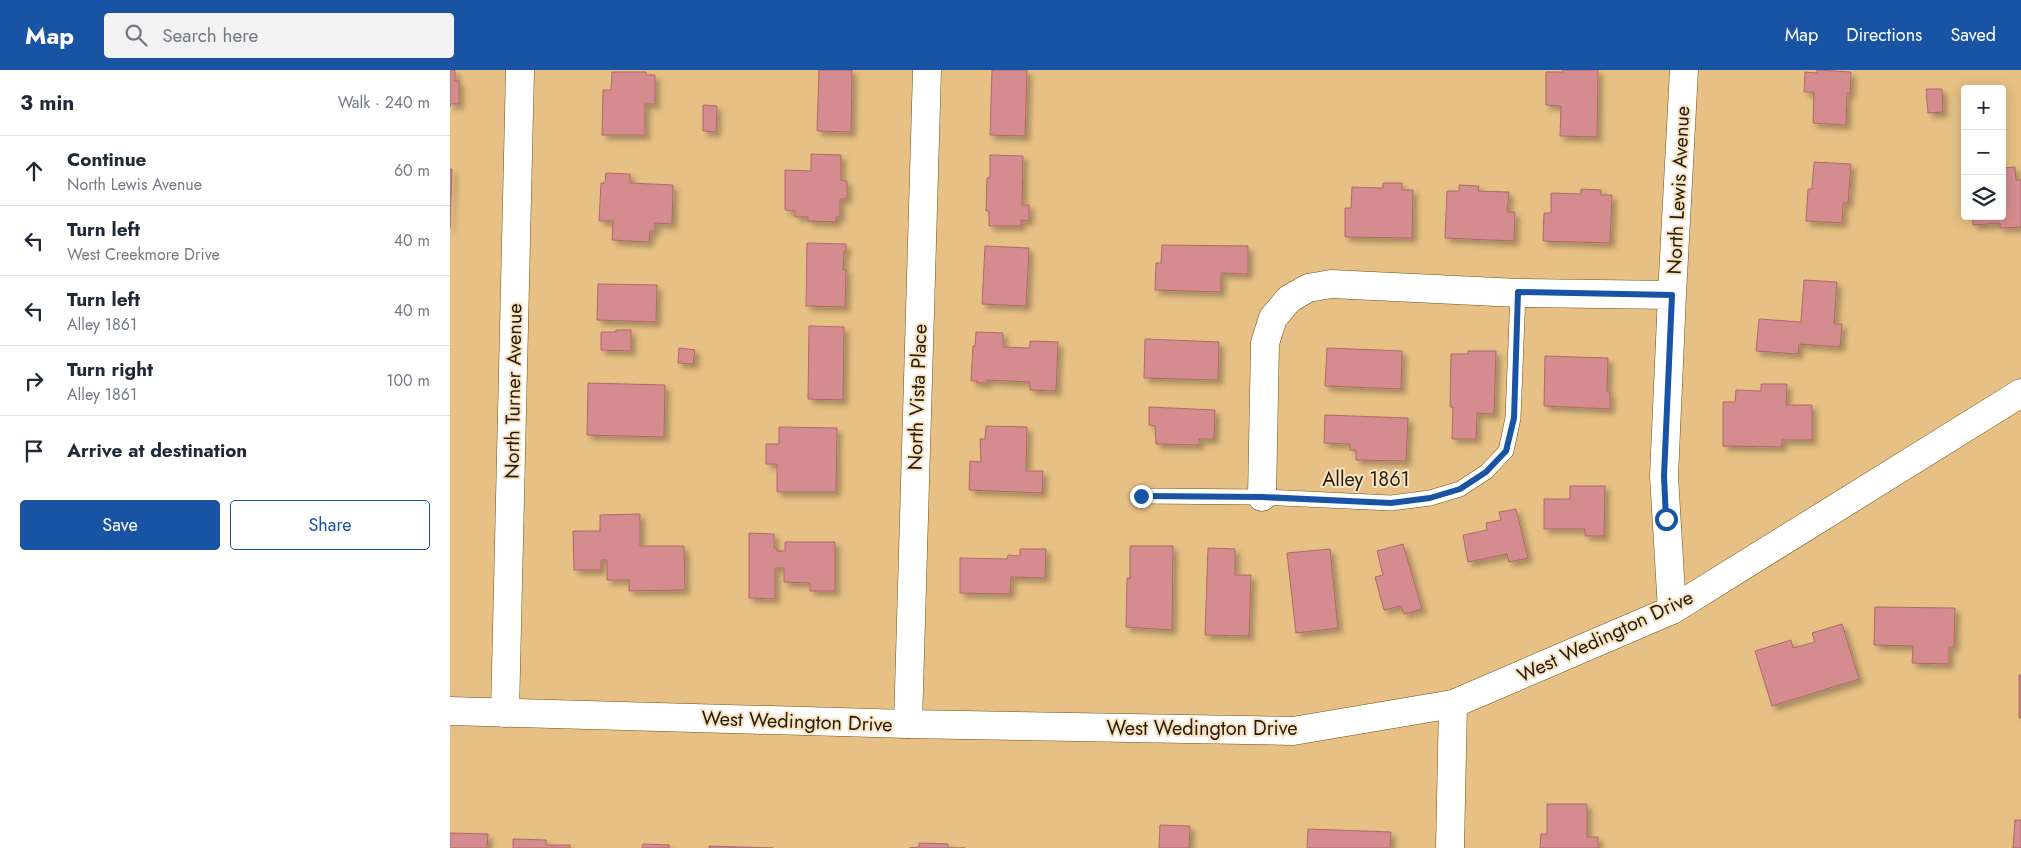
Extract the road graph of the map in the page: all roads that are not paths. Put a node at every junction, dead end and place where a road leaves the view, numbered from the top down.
1 (520, 70) edge
2 (927, 70) edge
3 (1684, 70) edge
4 (1518, 292) junction
5 (1672, 295) junction
6 (2021, 393) edge
7 (1141, 496) dead end
8 (1262, 497) junction
9 (1672, 610) junction
10 (1453, 704) junction
11 (450, 711) edge
12 (505, 713) junction
13 (908, 724) junction
14 (1450, 848) edge

1 - 12 street, North Turner Avenue
2 - 13 street, North Vista Place
3 - 5 street, North Lewis Avenue
4 - 5 street
4 - 8 lane, Alley 1861
4 - 8 street
5 - 9 street, North Lewis Avenue
6 - 9 street, West Wedington Drive
7 - 8 lane, Alley 1861
9 - 10 street, West Wedington Drive
10 - 13 street, West Wedington Drive
10 - 14 street
11 - 12 street, West Wedington Drive
12 - 13 street, West Wedington Drive

